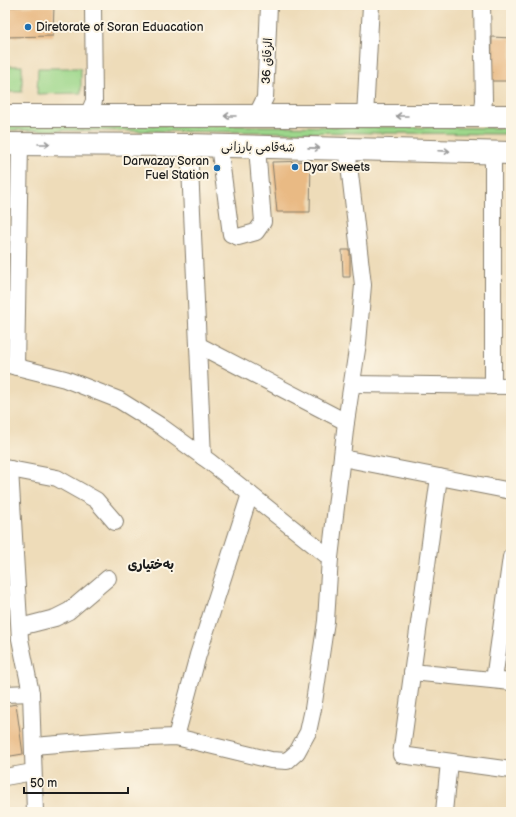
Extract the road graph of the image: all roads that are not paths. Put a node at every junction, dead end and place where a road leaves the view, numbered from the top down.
1 (93, 5) edge
2 (269, 5) edge
3 (371, 5) edge
4 (482, 5) edge
5 (5, 116) edge
6 (256, 116) junction
7 (365, 116) junction
8 (511, 116) edge
9 (88, 117) junction
10 (482, 117) junction
11 (13, 144) edge
12 (189, 145) junction
13 (219, 146) junction
14 (257, 146) junction
15 (346, 148) junction
16 (502, 153) edge
17 (198, 345) junction
18 (10, 365) edge
19 (352, 384) junction
20 (493, 386) junction
21 (511, 386) edge
22 (346, 422) junction
23 (203, 457) junction
24 (342, 458) junction
25 (8, 468) edge
26 (439, 477) junction
27 (511, 490) edge
28 (250, 494) junction
29 (115, 522) dead end
30 (511, 557) edge
31 (330, 558) junction
32 (108, 578) dead end
33 (20, 627) junction
34 (412, 672) junction
35 (494, 680) junction
36 (511, 682) edge
37 (31, 693) junction
38 (5, 694) edge
39 (176, 737) junction
40 (33, 746) junction
41 (449, 762) junction
42 (511, 770) edge
43 (34, 772) junction
44 (5, 776) edge
45 (35, 812) edge
46 (444, 812) edge

1 - 9 street
2 - 6 street, الزقاق 36
3 - 7 street
4 - 10 street
5 - 9 highway
6 - 7 highway
6 -> 9 highway
10 -> 7 highway
8 - 10 highway
11 -> 12 highway, شەقامی بارزانی
11 - 18 street
12 - 13 highway, شەقامی بارزانی
12 - 17 street
13 - 14 highway, شەقامی بارزانی
13 - 14 street
14 -> 15 highway, شەقامی بارزانی
15 -> 16 highway, شەقامی بارزانی
15 - 19 street
16 - 20 street
17 - 22 street
17 - 23 street
18 - 23 street
19 - 20 street
19 - 22 street
20 - 21 street
22 - 24 street
23 - 28 street
24 - 26 street
24 - 31 street
25 - 29 street
25 - 33 street
26 - 27 street
26 - 34 street
28 - 31 street
28 - 39 street
30 - 35 street
31 - 39 street
32 - 33 street
33 - 37 street
34 - 35 street
34 - 41 street
35 - 36 street
37 - 38 street
37 - 40 street
39 - 40 street
40 - 43 street
41 - 42 street
41 - 46 street
43 - 44 street
43 - 45 street

